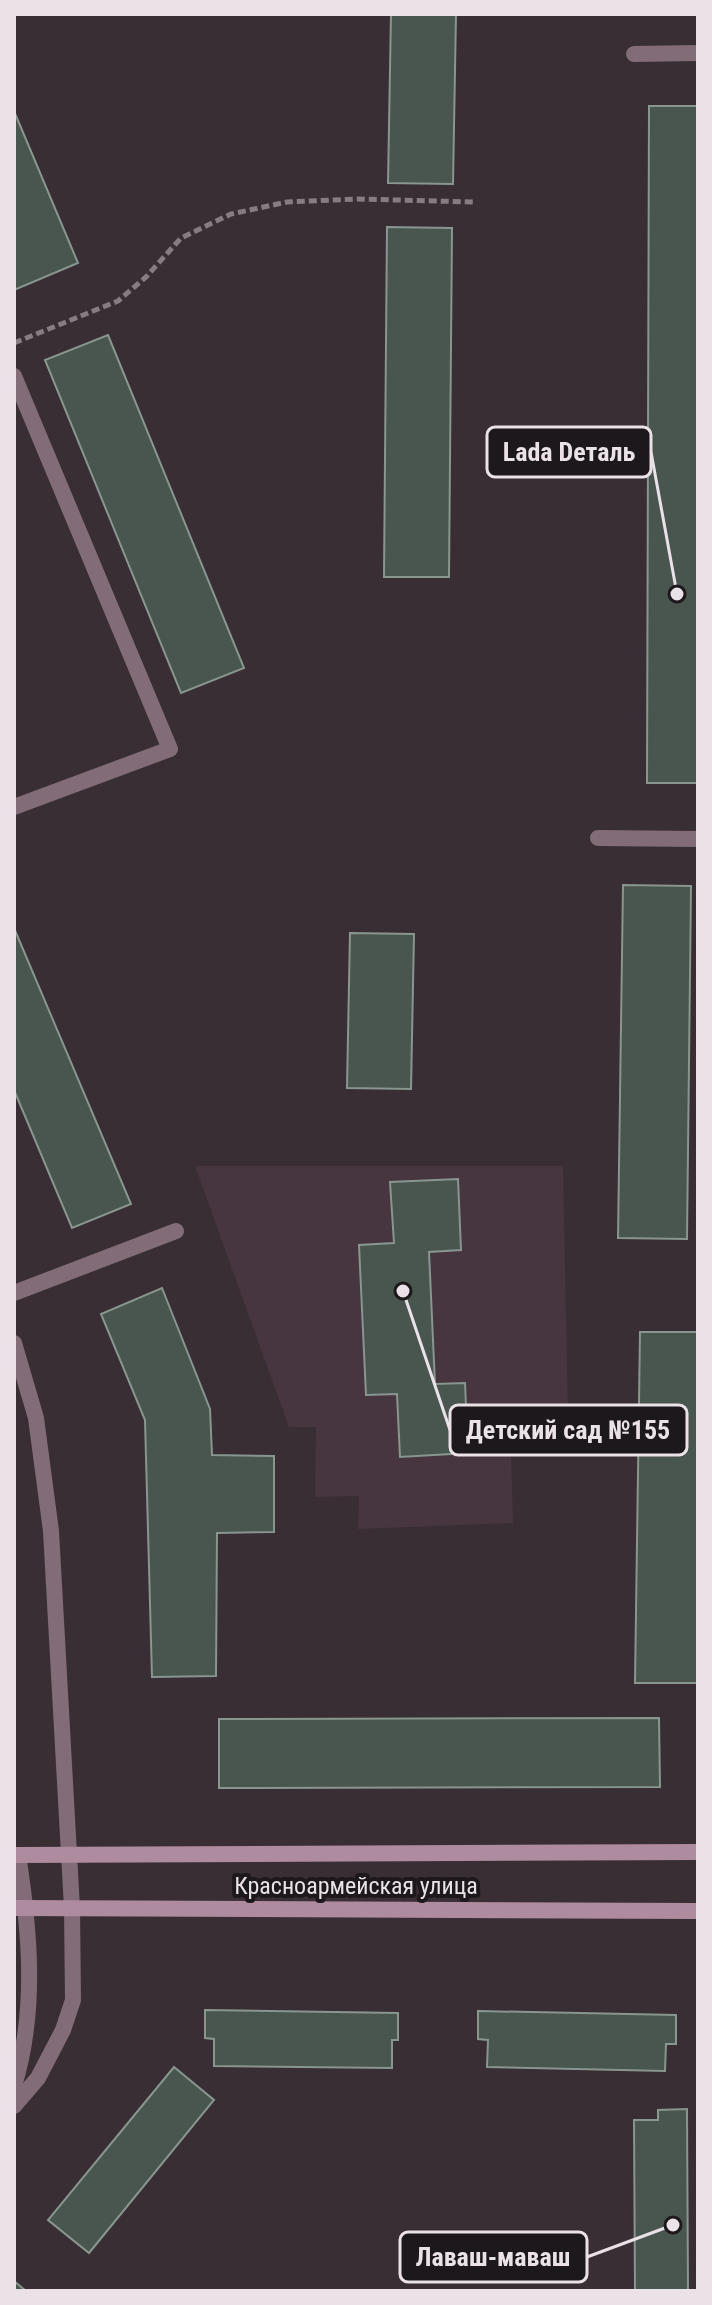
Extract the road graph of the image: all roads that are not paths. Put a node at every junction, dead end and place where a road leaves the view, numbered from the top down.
1 (698, 53) edge
2 (634, 54) dead end
3 (14, 376) edge
4 (14, 807) edge
5 (598, 838) dead end
6 (698, 839) edge
7 (176, 1231) dead end
8 (14, 1293) edge
9 (14, 1343) edge
10 (698, 1852) edge
11 (16, 1855) edge
12 (68, 1855) junction
13 (20, 1908) edge
14 (72, 1908) junction
15 (698, 1911) edge
16 (14, 2086) edge
17 (14, 2106) edge

1 - 2 street
3 - 4 street
5 - 6 street
7 - 8 street
9 - 12 street
10 - 12 main road, Красноармейская улица
11 - 12 main road, Красноармейская улица
11 - 13 street
12 - 14 street
13 - 14 main road, Красноармейская улица
13 - 16 street
14 - 15 main road, Красноармейская улица
14 - 17 street

